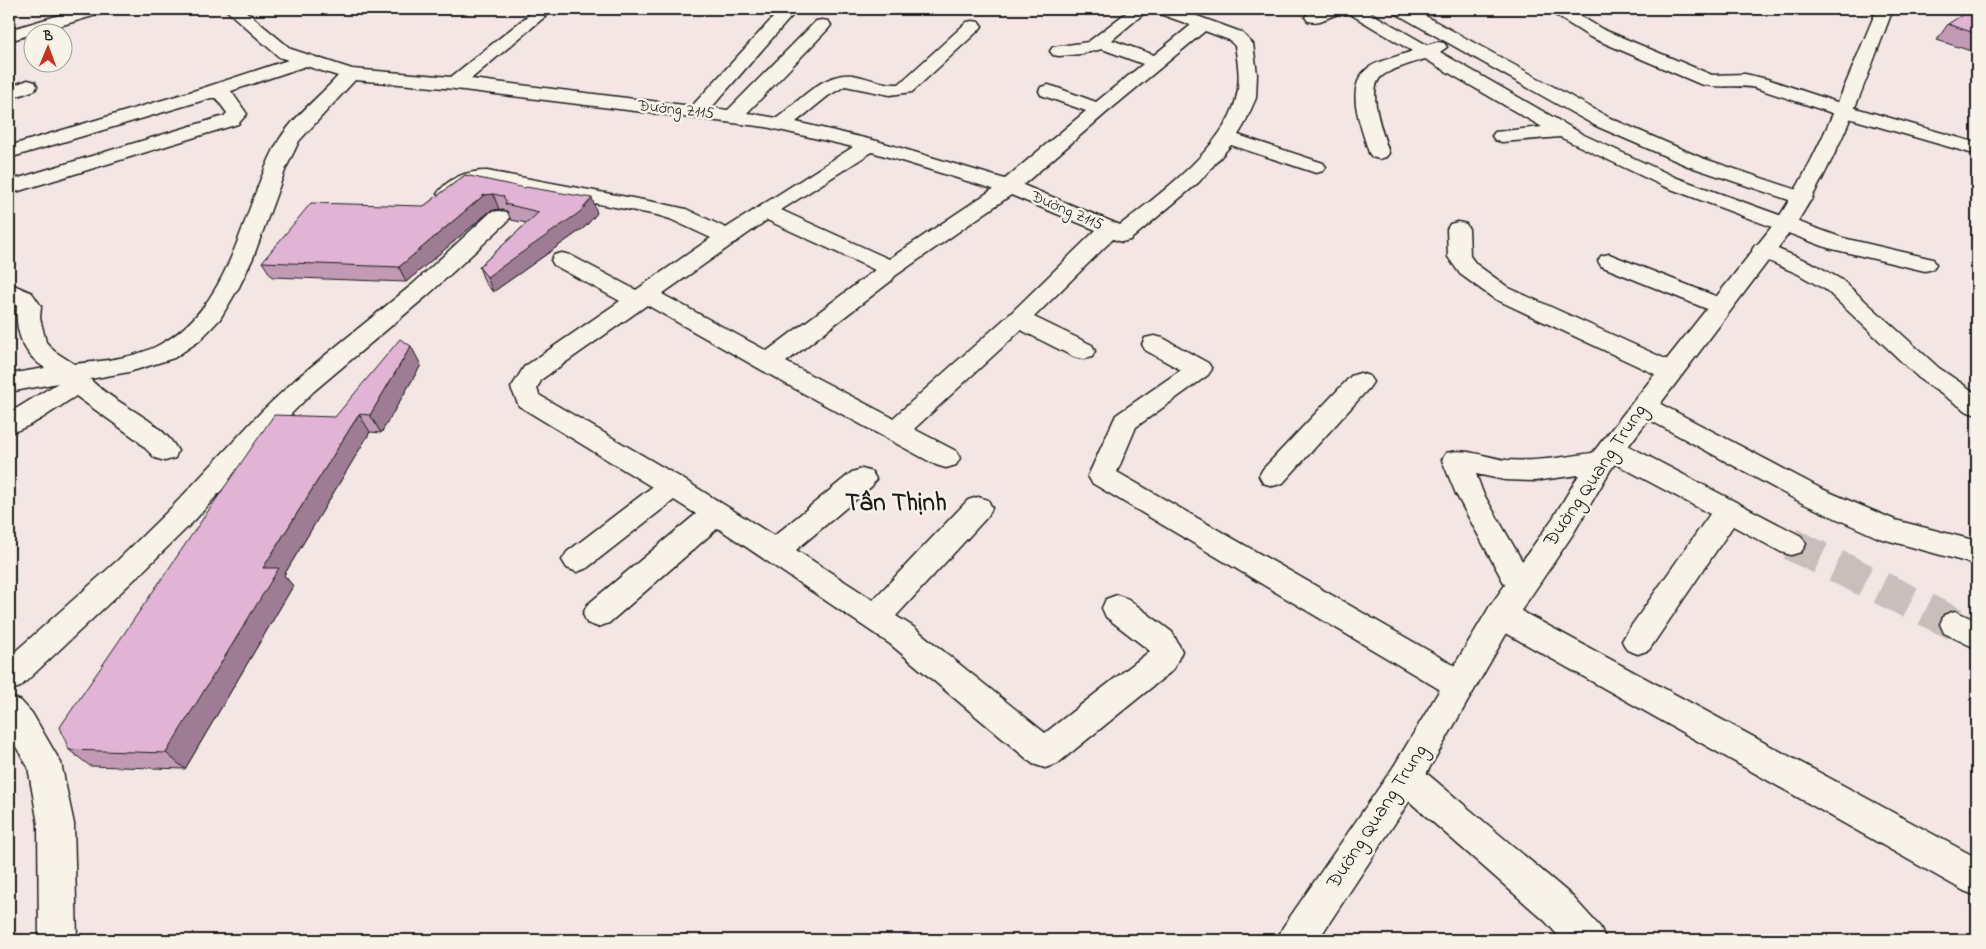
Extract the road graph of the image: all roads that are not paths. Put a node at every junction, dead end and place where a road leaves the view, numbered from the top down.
1 (97, 9) edge
2 (232, 9) edge
3 (546, 9) edge
4 (790, 9) edge
5 (1141, 9) edge
6 (1163, 9) edge
7 (1338, 9) edge
8 (1352, 9) edge
9 (1401, 9) edge
10 (1558, 9) edge
11 (1884, 9) edge
12 (1314, 17) dead end
13 (1203, 24) junction
14 (822, 25) dead end
15 (973, 26) dead end
16 (9, 36) edge
17 (1457, 40) junction
18 (1100, 42) junction
19 (1059, 50) dead end
20 (1425, 51) junction
21 (306, 60) junction
22 (1156, 62) junction
23 (350, 74) junction
24 (456, 83) junction
25 (28, 86) dead end
26 (1048, 91) dead end
27 (210, 92) junction
28 (9, 93) edge
29 (1099, 109) junction
30 (1845, 112) junction
31 (696, 113) junction
32 (734, 116) junction
33 (781, 124) junction
34 (1563, 131) junction
35 (1541, 133) junction
36 (1502, 136) dead end
37 (1225, 137) junction
38 (870, 145) junction
39 (1977, 149) edge
40 (9, 152) edge
41 (1379, 153) dead end
42 (1609, 165) dead end
43 (1316, 167) dead end
44 (1008, 187) junction
45 (9, 188) edge
46 (448, 194) edge
47 (1802, 198) junction
48 (765, 211) junction
49 (500, 217) dead end
50 (1785, 224) junction
51 (1458, 229) dead end
52 (1116, 232) junction
53 (727, 237) junction
54 (1763, 250) junction
55 (562, 260) dead end
56 (1609, 261) dead end
57 (1925, 264) dead end
58 (887, 271) junction
59 (9, 290) edge
60 (640, 297) junction
61 (1720, 306) junction
62 (1018, 319) junction
63 (1154, 344) dead end
64 (1083, 351) dead end
65 (768, 362) junction
66 (1670, 371) junction
67 (74, 378) junction
68 (1360, 382) dead end
69 (9, 383) edge
70 (1644, 406) junction
71 (1977, 406) edge
72 (9, 424) edge
73 (895, 431) junction
74 (165, 451) dead end
75 (1606, 456) junction
76 (946, 458) dead end
77 (1273, 476) dead end
78 (862, 479) dead end
79 (673, 486) junction
80 (978, 508) dead end
81 (1728, 511) junction
82 (717, 513) junction
83 (1791, 544) tunnel mouth
84 (775, 551) junction
85 (1977, 553) edge
86 (577, 560) dead end
87 (1521, 585) junction
88 (1118, 608) dead end
89 (598, 614) dead end
90 (1501, 616) junction
91 (875, 618) junction
92 (1638, 641) dead end
93 (9, 678) edge
94 (1460, 685) junction
95 (9, 710) edge
96 (1406, 777) junction
97 (1977, 878) edge
98 (58, 940) edge
99 (1296, 940) edge
100 (1587, 940) edge

1 - 16 main road
2 - 21 main road, Đường Z115
3 - 24 main road
4 - 31 main road
5 - 18 main road
6 - 13 main road
7 - 12 main road
8 - 20 main road
9 - 17 main road
10 - 30 main road
11 - 30 main road, Đường Quang Trung
13 - 22 main road
13 - 37 main road
14 - 32 main road
15 - 33 main road
17 - 20 main road
17 - 47 main road
18 - 19 main road
18 - 22 main road
20 - 34 main road
20 - 41 main road
21 - 23 main road, Đường Z115
21 - 27 main road
22 - 29 main road
23 - 24 main road, Đường Z115
23 - 67 main road
24 - 31 main road, Đường Z115
25 - 28 main road
26 - 29 main road
27 - 40 main road
27 - 45 main road
29 - 44 main road
30 - 39 main road
30 - 47 main road, Đường Quang Trung
31 - 32 main road, Đường Z115
32 - 33 main road, Đường Z115
33 - 38 main road, Đường Z115
34 - 35 main road
34 - 50 main road
35 - 36 main road
35 - 42 main road
37 - 43 main road
37 - 52 main road
38 - 44 main road, Đường Z115
38 - 48 main road
44 - 52 main road, Đường Z115
44 - 58 main road
46 - 53 main road
47 - 50 main road, Đường Quang Trung
48 - 53 main road
48 - 58 main road
49 - 93 main road
50 - 54 main road, Đường Quang Trung
50 - 57 main road
51 - 66 main road
52 - 62 main road
53 - 60 main road
54 - 61 main road, Đường Quang Trung
54 - 71 main road
55 - 60 main road
56 - 61 main road
58 - 65 main road
59 - 67 main road
60 - 65 main road
60 - 79 main road
61 - 66 main road, Đường Quang Trung
62 - 64 main road
62 - 73 main road
63 - 94 main road
65 - 73 main road
66 - 70 main road, Đường Quang Trung
67 - 69 main road
67 - 72 main road
67 - 74 main road
68 - 77 main road
70 - 75 main road, Đường Quang Trung
70 - 85 main road
73 - 76 main road
75 - 81 main road
75 - 87 main road, Đường Quang Trung
75 - 87 main road
78 - 84 main road
79 - 82 main road
79 - 86 main road
80 - 91 main road
81 - 83 main road
81 - 92 main road
82 - 84 main road
82 - 89 main road
84 - 91 main road
87 - 90 main road, Đường Quang Trung
88 - 91 main road
90 - 94 main road, Đường Quang Trung
90 - 97 main road
94 - 96 main road, Đường Quang Trung
95 - 98 main road
96 - 99 main road, Đường Quang Trung
96 - 100 main road

